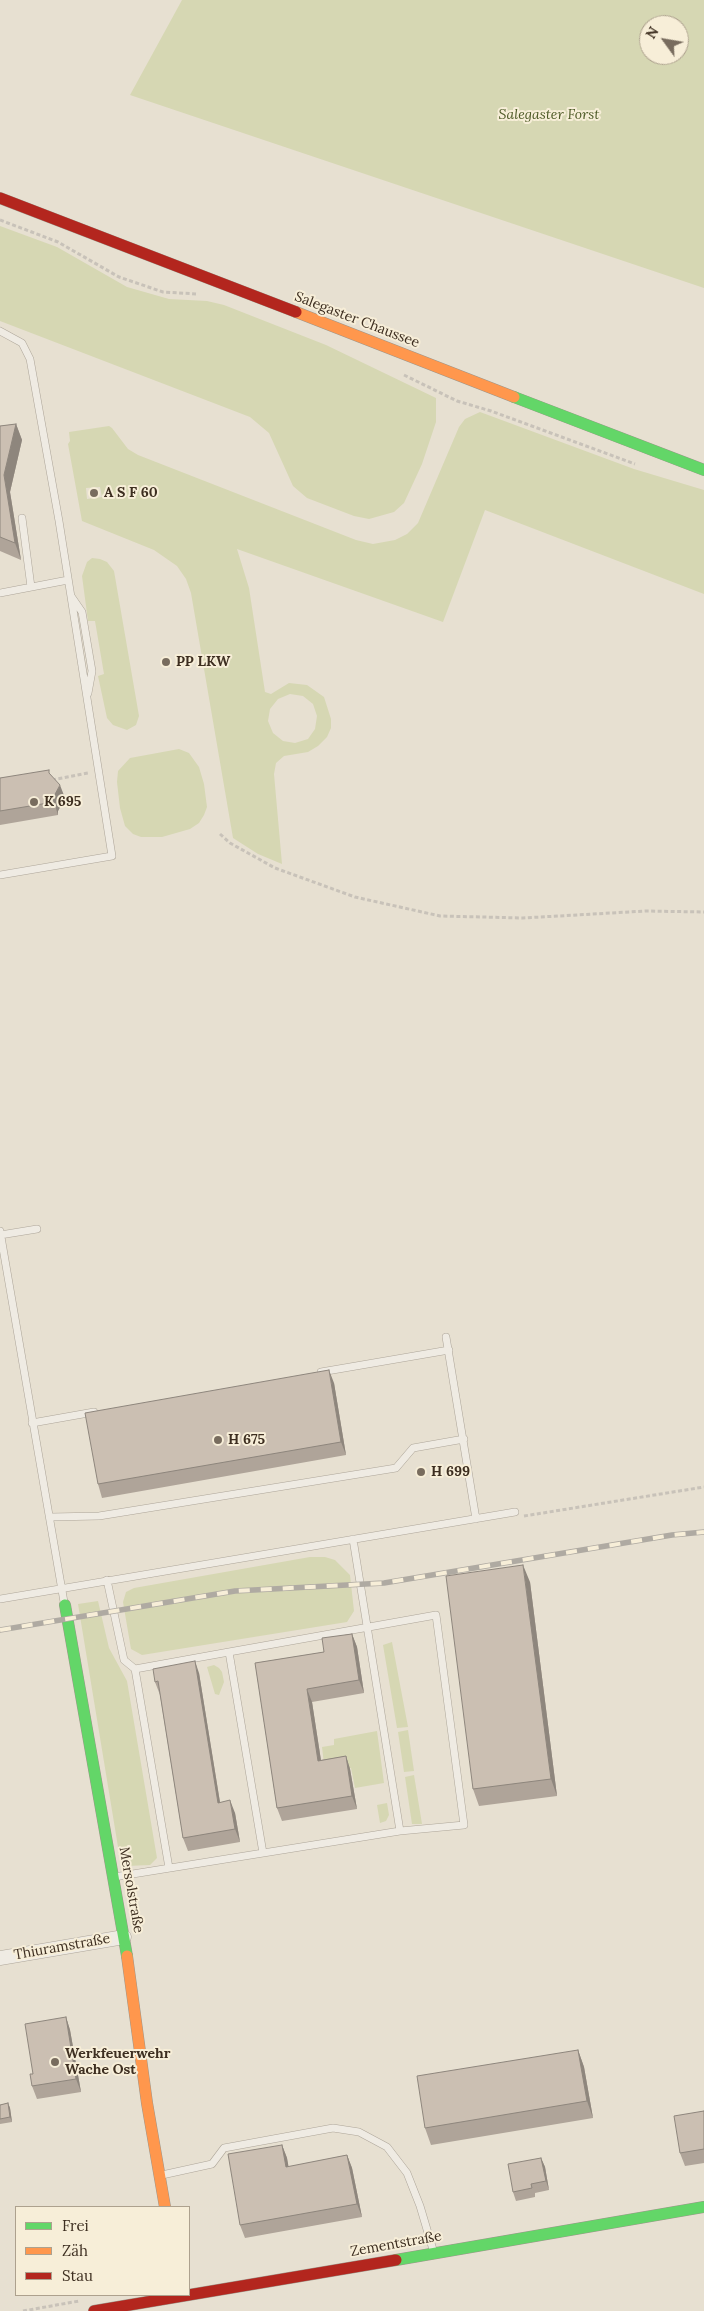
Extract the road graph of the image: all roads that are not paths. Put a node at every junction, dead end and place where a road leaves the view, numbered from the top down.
1 (0, 198) edge
2 (0, 331) edge
3 (704, 470) edge
4 (22, 518) dead end
5 (68, 580) junction
6 (31, 587) junction
7 (0, 593) edge
8 (70, 595) junction
9 (87, 699) junction
10 (0, 875) edge
11 (37, 1228) dead end
12 (0, 1231) edge
13 (0, 1235) edge
14 (446, 1337) dead end
15 (449, 1350) junction
16 (313, 1374) edge
17 (100, 1411) edge
18 (32, 1423) junction
19 (464, 1440) junction
20 (515, 1512) road end
21 (51, 1517) junction
22 (476, 1519) junction
23 (353, 1539) junction
24 (107, 1580) junction
25 (62, 1588) junction
26 (0, 1599) edge
27 (66, 1608) joint
28 (367, 1628) junction
29 (229, 1652) junction
30 (135, 1669) junction
31 (400, 1831) junction
32 (263, 1853) junction
33 (169, 1868) junction
34 (114, 1877) junction
35 (124, 1937) junction
36 (0, 1958) edge
37 (160, 2175) junction
38 (165, 2206) edge
39 (704, 2207) edge
40 (434, 2253) junction
41 (190, 2294) edge
42 (180, 2296) edge
43 (94, 2311) edge

1 - 3 street, Salegaster Chaussee
2 - 5 lane
4 - 6 lane
5 - 6 lane
5 - 8 lane
6 - 7 lane
8 - 9 lane
8 - 9 lane
9 - 10 lane
11 - 13 lane
12 - 13 lane
13 - 18 lane
14 - 15 lane
15 - 16 lane
15 - 19 lane
17 - 18 lane
18 - 21 lane
19 - 21 lane
19 - 22 lane
20 - 22 lane
21 - 25 lane
22 - 23 lane
23 - 24 lane
23 - 28 lane
24 - 25 lane
24 - 30 lane
25 - 26 lane
25 - 27 lane
27 - 34 street, Mersolstraße
28 - 29 lane
28 - 31 lane
28 - 31 lane
29 - 30 lane
29 - 32 lane
30 - 33 lane
31 - 32 lane
32 - 33 lane
33 - 34 lane
34 - 35 street, Mersolstraße
35 - 36 street, Thiuramstraße
35 - 37 street, Mersolstraße
37 - 38 street, Mersolstraße
37 - 40 lane
39 - 40 street, Zementstraße
40 - 41 street, Zementstraße
42 - 43 street, Zementstraße

